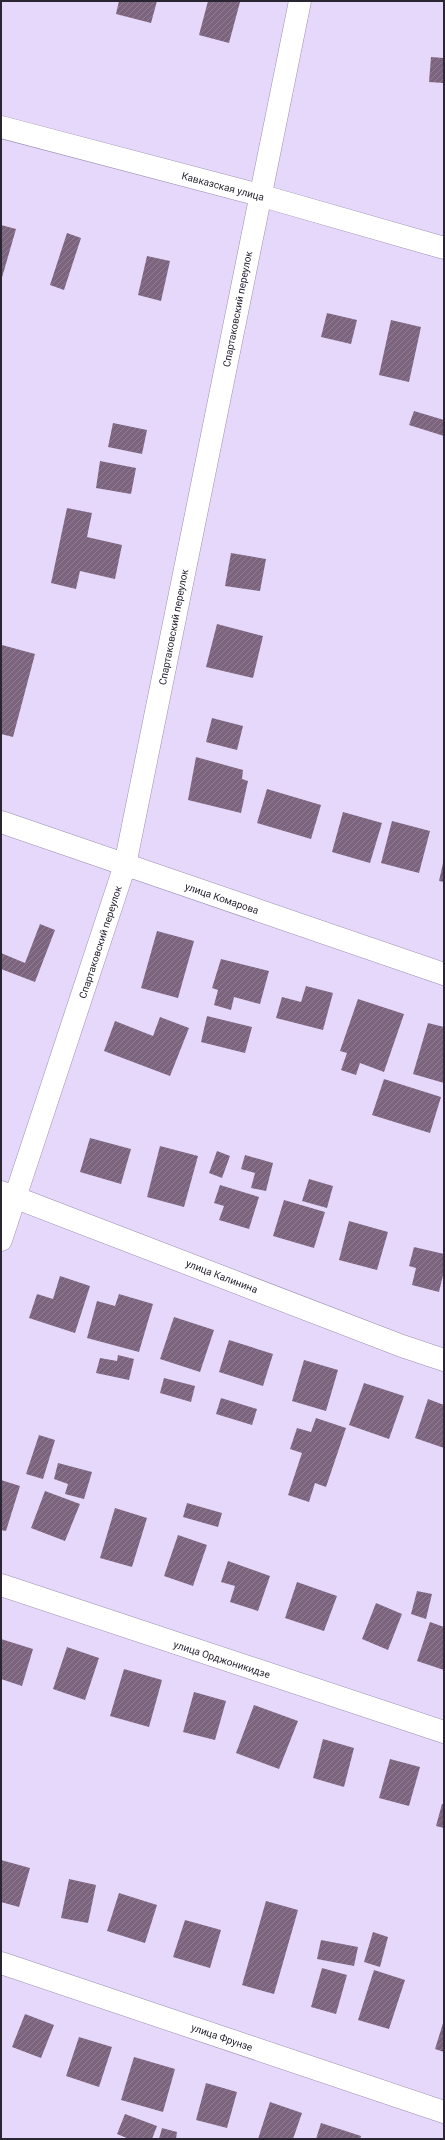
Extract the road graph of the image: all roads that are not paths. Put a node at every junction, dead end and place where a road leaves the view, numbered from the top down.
1 (300, 1) edge
2 (1, 126) edge
3 (260, 195) junction
4 (444, 248) edge
5 (1, 822) edge
6 (125, 865) junction
7 (444, 974) edge
8 (9, 1194) edge
9 (1, 1240) edge
10 (444, 1360) edge
11 (1, 1585) edge
12 (444, 1732) edge
13 (1, 1963) edge
14 (444, 2112) edge

1 - 3 street, Спартаковский переулок
2 - 3 street, Кавказская улица
3 - 4 street, Кавказская улица
3 - 6 street, Спартаковский переулок
5 - 6 street, улица Комарова
6 - 7 street, улица Комарова
6 - 8 street, Спартаковский переулок
8 - 9 street, Спартаковский переулок
8 - 10 street, улица Калинина
11 - 12 street, улица Орджоникидзе
13 - 14 street, улица Фрунзе

